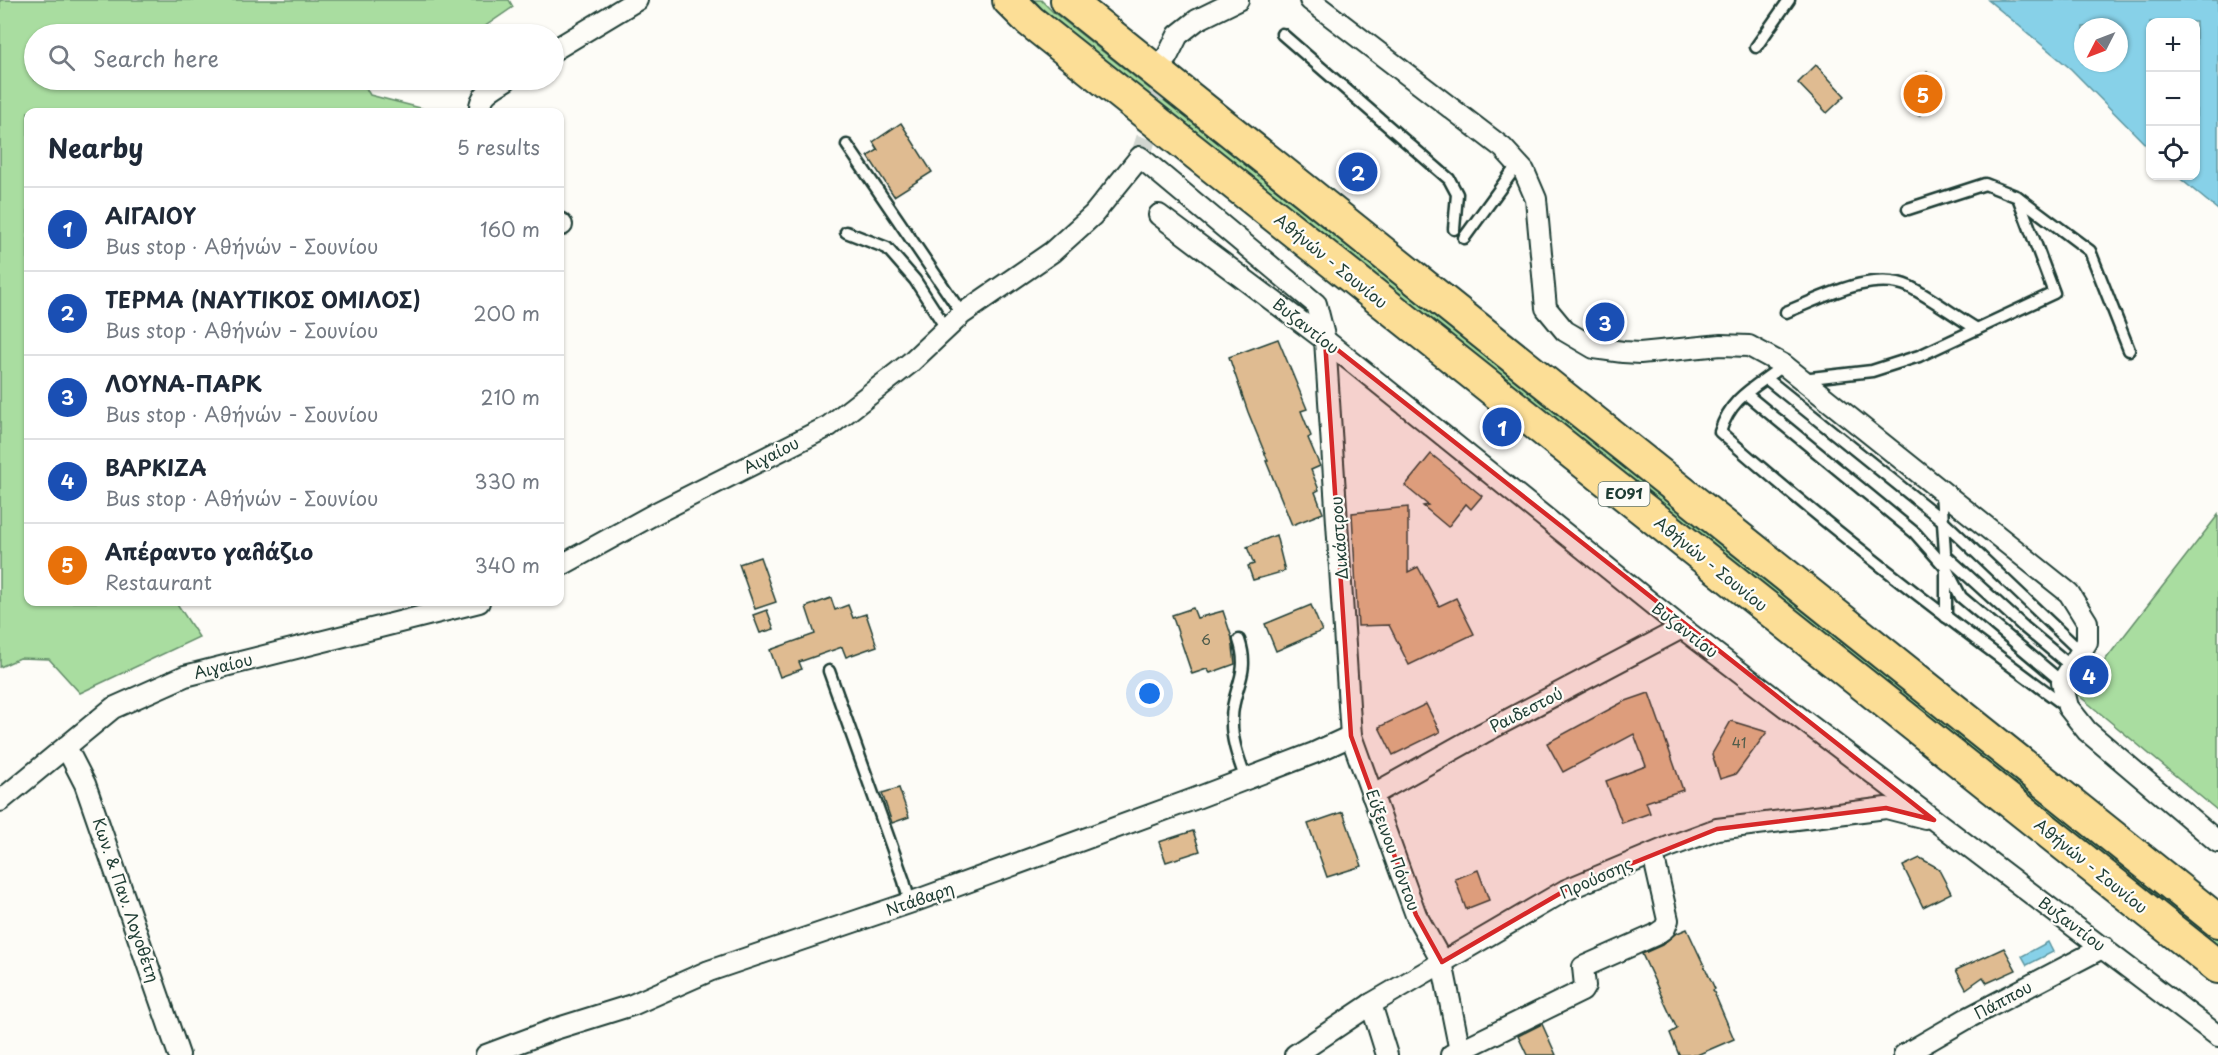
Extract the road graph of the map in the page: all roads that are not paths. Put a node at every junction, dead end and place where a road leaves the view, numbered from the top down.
1 (637, 0) edge
2 (1009, 0) edge
3 (1067, 0) edge
4 (1238, 0) edge
5 (1310, 0) edge
6 (1789, 0) edge
7 (1282, 34) dead end
8 (564, 44) edge
9 (1756, 47) dead end
10 (1167, 57) tunnel mouth
11 (490, 90) edge
12 (479, 108) edge
13 (847, 146) dead end
14 (1518, 164) junction
15 (2018, 196) junction
16 (1908, 209) dead end
17 (1159, 215) dead end
18 (1454, 229) dead end
19 (846, 232) dead end
20 (1464, 238) dead end
21 (1786, 312) dead end
22 (962, 314) junction
23 (946, 328) junction
24 (1977, 329) junction
25 (1325, 340) junction
26 (2128, 350) dead end
27 (1784, 365) junction
28 (1767, 379) junction
29 (1802, 379) junction
30 (1746, 394) junction
31 (1941, 491) junction
32 (1942, 520) junction
33 (1945, 555) junction
34 (564, 564) edge
35 (1946, 568) junction
36 (463, 606) edge
37 (1946, 617) junction
38 (1682, 628) junction
39 (1239, 640) dead end
40 (2071, 667) junction
41 (829, 671) dead end
42 (2068, 707) junction
43 (1352, 736) junction
44 (66, 747) junction
45 (1246, 780) junction
46 (1372, 795) junction
47 (0, 801) edge
48 (1934, 820) junction
49 (2218, 842) edge
50 (1653, 854) junction
51 (910, 903) junction
52 (2218, 921) edge
53 (2104, 947) junction
54 (1442, 962) junction
55 (2218, 967) edge
56 (1371, 1004) junction
57 (2218, 1036) edge
58 (1456, 1053) edge
59 (179, 1055) edge
60 (486, 1055) edge
61 (1295, 1055) edge
62 (1387, 1055) edge
63 (1904, 1055) edge

1 - 8 street
2 - 55 main road, Αθήνών - Σουνίου / ΕΟ91
3 - 52 main road, ΕΟ91
4 - 10 street
5 - 14 street
6 - 9 lane
7 - 18 lane
11 - 12 street
13 - 22 lane
14 - 20 lane
14 - 27 street
15 - 16 lane
15 - 24 lane
15 - 26 lane
17 - 25 street, Βυζαντίου
19 - 23 lane
21 - 24 lane
22 - 23 street, Αιγαίου
22 - 25 street, Δικάστρου
23 - 34 street, Αιγαίου
24 - 29 lane
25 - 38 street, Βυζαντίου
25 - 43 street, Δικάστρου
27 - 28 lane
27 - 29 street
28 - 30 lane
28 - 32 lane
29 - 31 street
30 - 35 lane
30 - 37 lane
31 - 32 lane
31 - 40 street
32 - 33 lane
32 - 40 lane
33 - 35 lane
33 - 40 lane
35 - 37 lane
35 - 40 lane
36 - 44 street, Αιγαίου
37 - 42 lane
38 - 46 street, Ραιδεστού
38 - 48 street, Βυζαντίου
39 - 45 lane
40 - 42 street
41 - 51 lane
42 - 49 street
43 - 45 street, Ντάβαρη
43 - 46 street, Εύξεινου Πόντου
44 - 47 street, Αιγαίου
44 - 59 street, Κων. & Παν. Λογοθέτη
45 - 51 street, Ντάβαρη
46 - 54 street, Εύξεινου Πόντου
48 - 50 street, Προύσσης
48 - 53 street, Βυζαντίου
50 - 54 street, Προύσσης
50 - 58 street
51 - 60 street, Ντάβαρη
53 - 57 street, Βυζαντίου
53 - 63 street, Πάππου
54 - 56 street, Προύσσης
54 - 58 street, Εύξεινου Πόντου
56 - 61 street, Προύσσης
56 - 62 street

